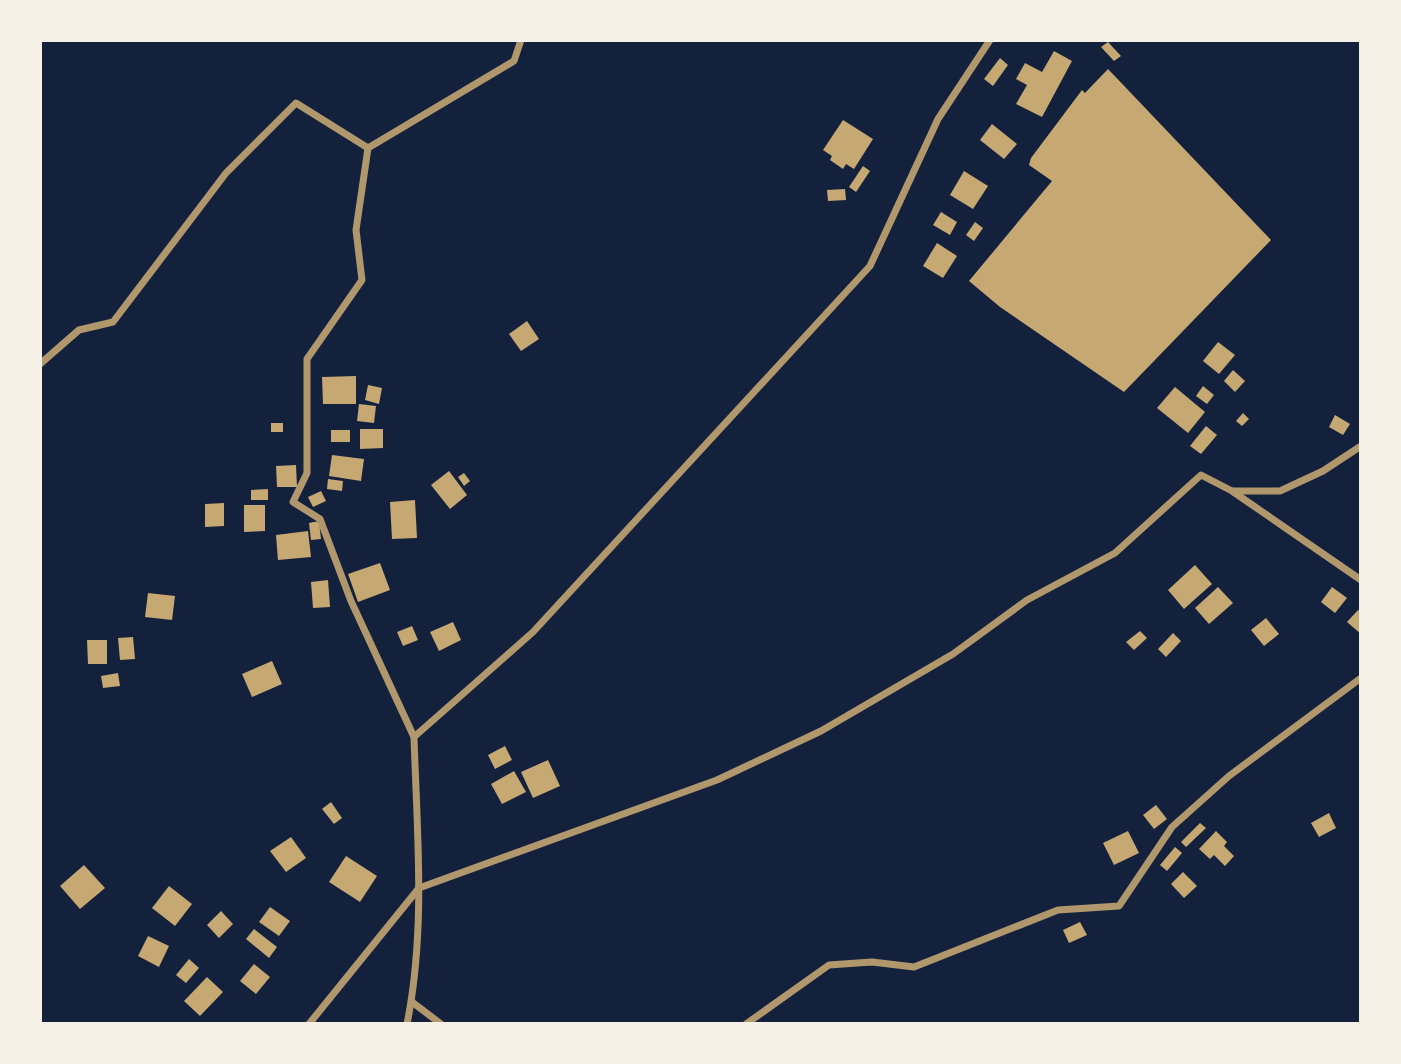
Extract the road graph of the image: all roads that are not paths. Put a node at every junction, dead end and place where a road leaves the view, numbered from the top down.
1 (521, 40) edge
2 (990, 40) edge
3 (368, 148) junction
4 (40, 364) edge
5 (1361, 446) edge
6 (1232, 491) junction
7 (1361, 580) edge
8 (1361, 678) edge
9 (414, 737) junction
10 (419, 888) junction
11 (412, 1002) junction
12 (309, 1024) edge
13 (407, 1024) edge
14 (440, 1024) edge
15 (746, 1024) edge

1 - 3 street
2 - 9 street
3 - 4 street
3 - 9 street
5 - 6 street
6 - 7 street
6 - 10 street
8 - 15 street
9 - 10 street
10 - 11 street
10 - 12 street
11 - 13 street
11 - 14 street

